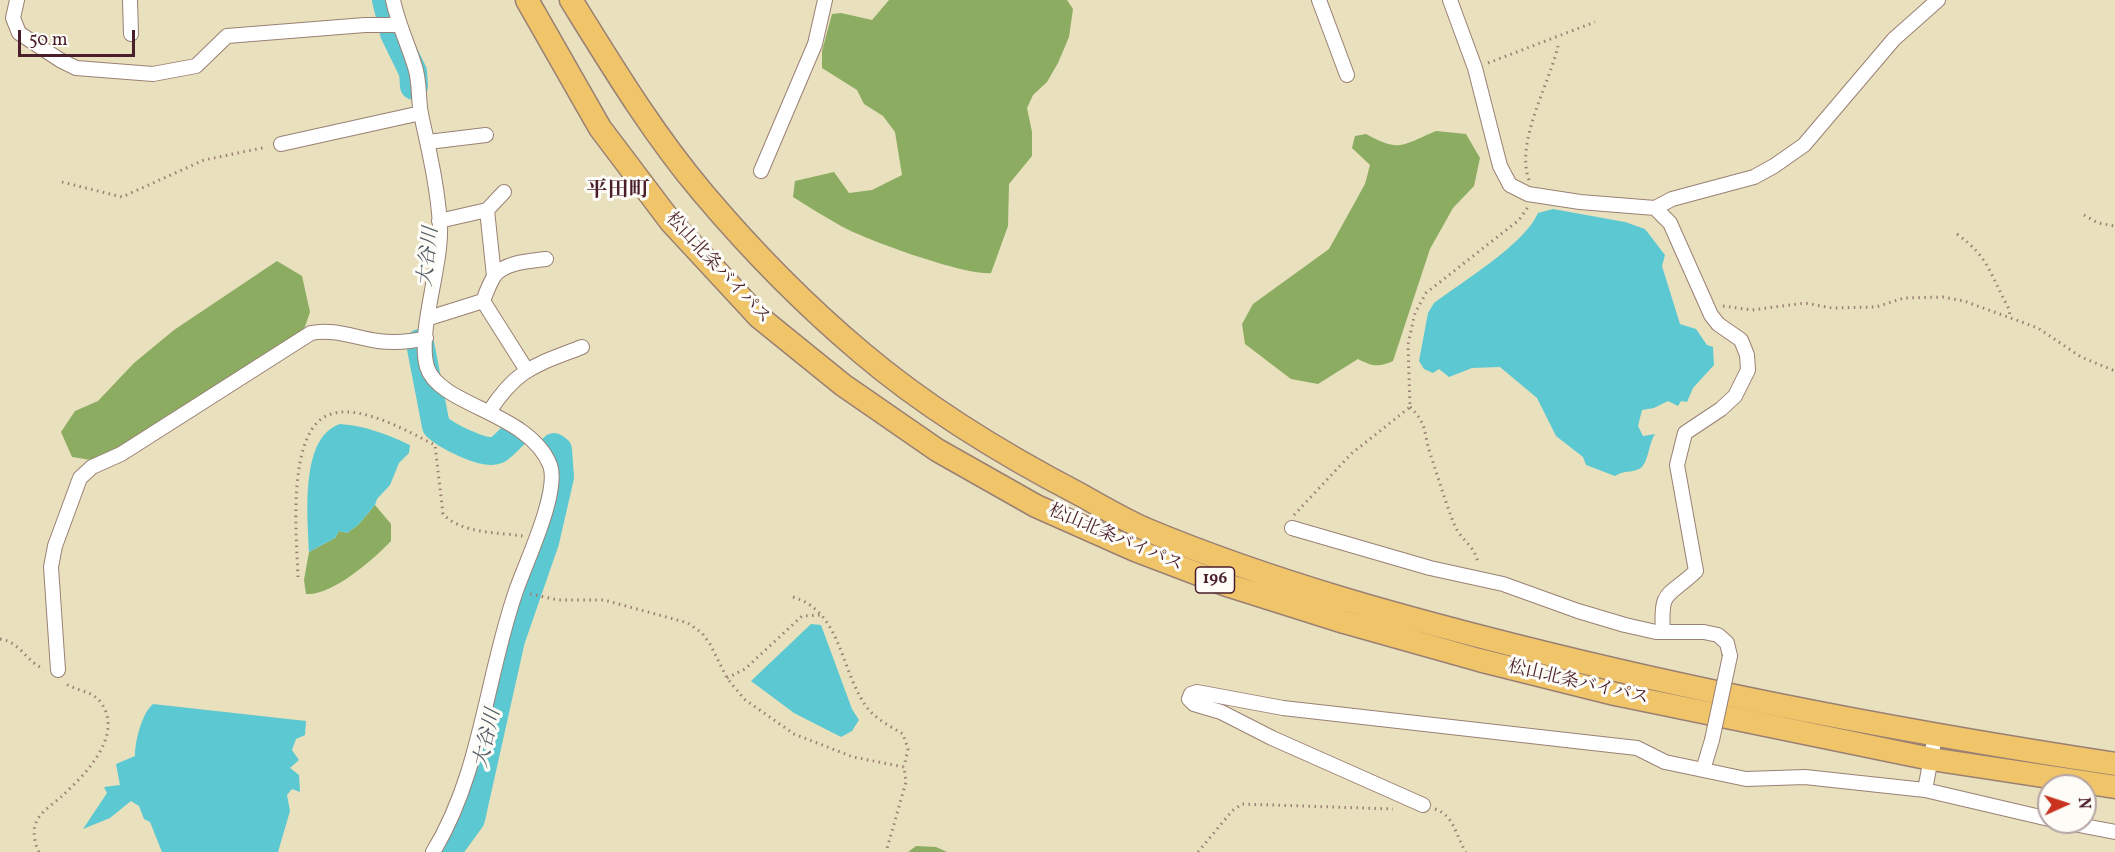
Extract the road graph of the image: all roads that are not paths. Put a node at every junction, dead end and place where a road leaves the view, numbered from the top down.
1 (17, 0) edge
2 (130, 0) edge
3 (393, 0) edge
4 (527, 0) edge
5 (571, 0) edge
6 (825, 0) edge
7 (1319, 0) edge
8 (1450, 0) edge
9 (1938, 0) edge
10 (398, 25) junction
11 (131, 34) dead end
12 (1347, 75) dead end
13 (421, 112) junction
14 (486, 135) dead end
15 (428, 142) junction
16 (280, 144) road end
17 (761, 171) dead end
18 (504, 192) dead end
19 (1655, 208) junction
20 (487, 210) junction
21 (439, 221) junction
22 (546, 259) dead end
23 (494, 276) junction
24 (483, 301) junction
25 (429, 318) junction
26 (426, 338) junction
27 (582, 347) dead end
28 (526, 369) junction
29 (489, 412) junction
30 (1292, 528) road end
31 (1664, 632) junction
32 (58, 670) road end
33 (1935, 736) junction
34 (1931, 759) junction
35 (2115, 764) edge
36 (1704, 770) junction
37 (2115, 787) edge
38 (1925, 790) junction
39 (1423, 805) road end
40 (2037, 816) edge
41 (2097, 829) edge
42 (2115, 832) edge
43 (433, 852) edge

1 - 10 street
2 - 11 street
3 - 10 street
4 - 34 highway, 松山北条バイパス / 196
5 - 33 highway, 松山北条バイパス / 196
6 - 17 street
7 - 12 street
8 - 19 street
9 - 19 street
10 - 13 street
13 - 15 street
13 - 16 street
14 - 15 street
15 - 21 street
18 - 20 street
19 - 31 street
20 - 21 street
20 - 23 street
21 - 25 street
22 - 23 street
23 - 24 street
24 - 25 street
24 - 28 street
25 - 26 street
26 - 29 street
26 - 32 street
27 - 28 street
28 - 29 street
29 - 43 street
30 - 31 street
31 - 36 street, bridge
33 - 34 street
33 - 35 highway, 松山北条バイパス / 196
34 - 37 highway, 松山北条バイパス / 196
34 - 38 street
36 - 38 street
36 - 39 street
38 - 40 street
41 - 42 street

